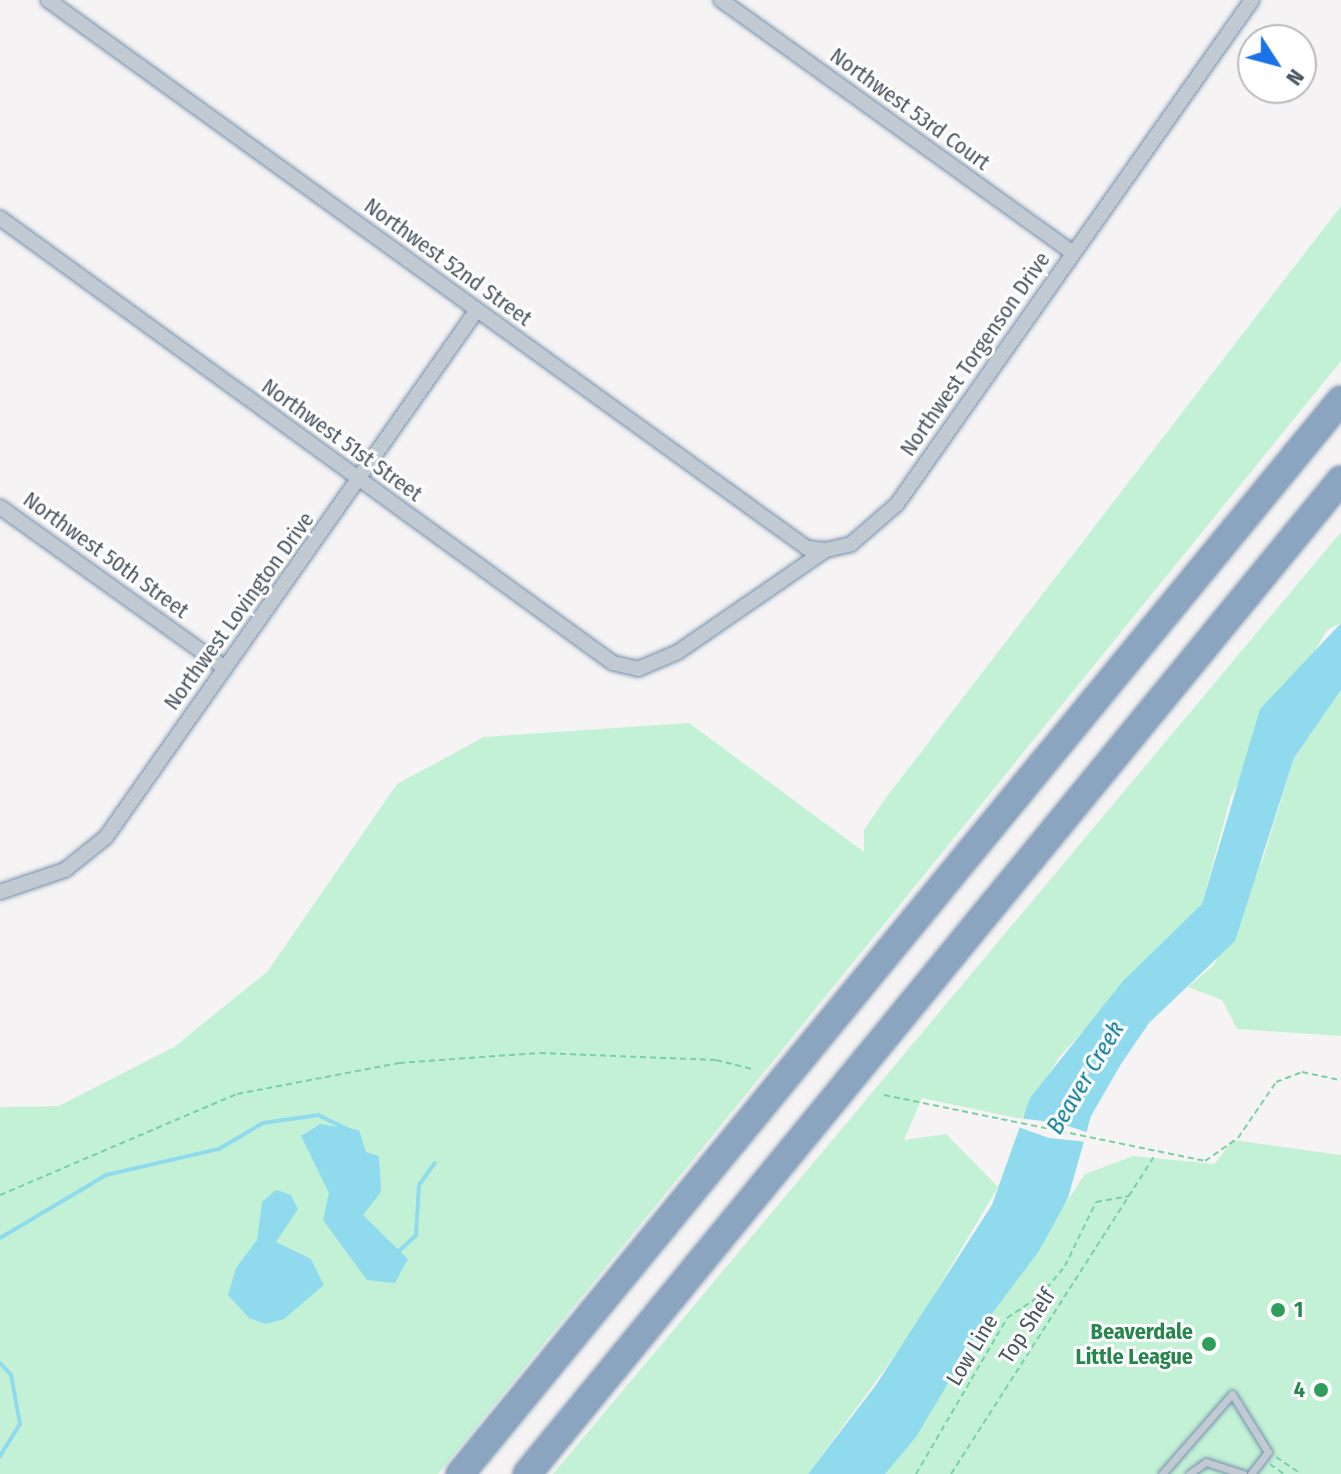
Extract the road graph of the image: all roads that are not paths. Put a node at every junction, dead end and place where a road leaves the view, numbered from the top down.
1 (48, 0) edge
2 (721, 0) edge
3 (1252, 0) edge
4 (0, 218) edge
5 (1073, 253) junction
6 (477, 310) junction
7 (1341, 398) edge
8 (360, 480) junction
9 (1341, 480) edge
10 (0, 507) edge
11 (1341, 507) edge
12 (1285, 549) junction
13 (826, 550) junction
14 (666, 658) joint
15 (225, 668) junction
16 (0, 892) edge
17 (460, 1474) edge
18 (527, 1474) edge
19 (1162, 1474) edge
20 (1189, 1474) edge
21 (1243, 1474) edge
22 (1251, 1474) edge

1 - 6 street, Northwest 52nd Street
2 - 5 street, Northwest 53rd Court
3 - 5 street, Northwest Torgenson Drive
4 - 8 street, Northwest 51st Street
5 - 13 street, Northwest Torgenson Drive
6 - 8 street, Northwest Lovington Drive
6 - 13 street, Northwest 52nd Street
7 - 17 highway
8 - 14 street, Northwest 51st Street
8 - 15 street, Northwest Lovington Drive
9 - 12 highway
10 - 15 street, Northwest 50th Street
11 - 12 highway
12 - 18 highway
13 - 14 street, Northwest Torgenson Drive
15 - 16 street, Northwest Lovington Drive
19 - 22 lane
20 - 21 lane

